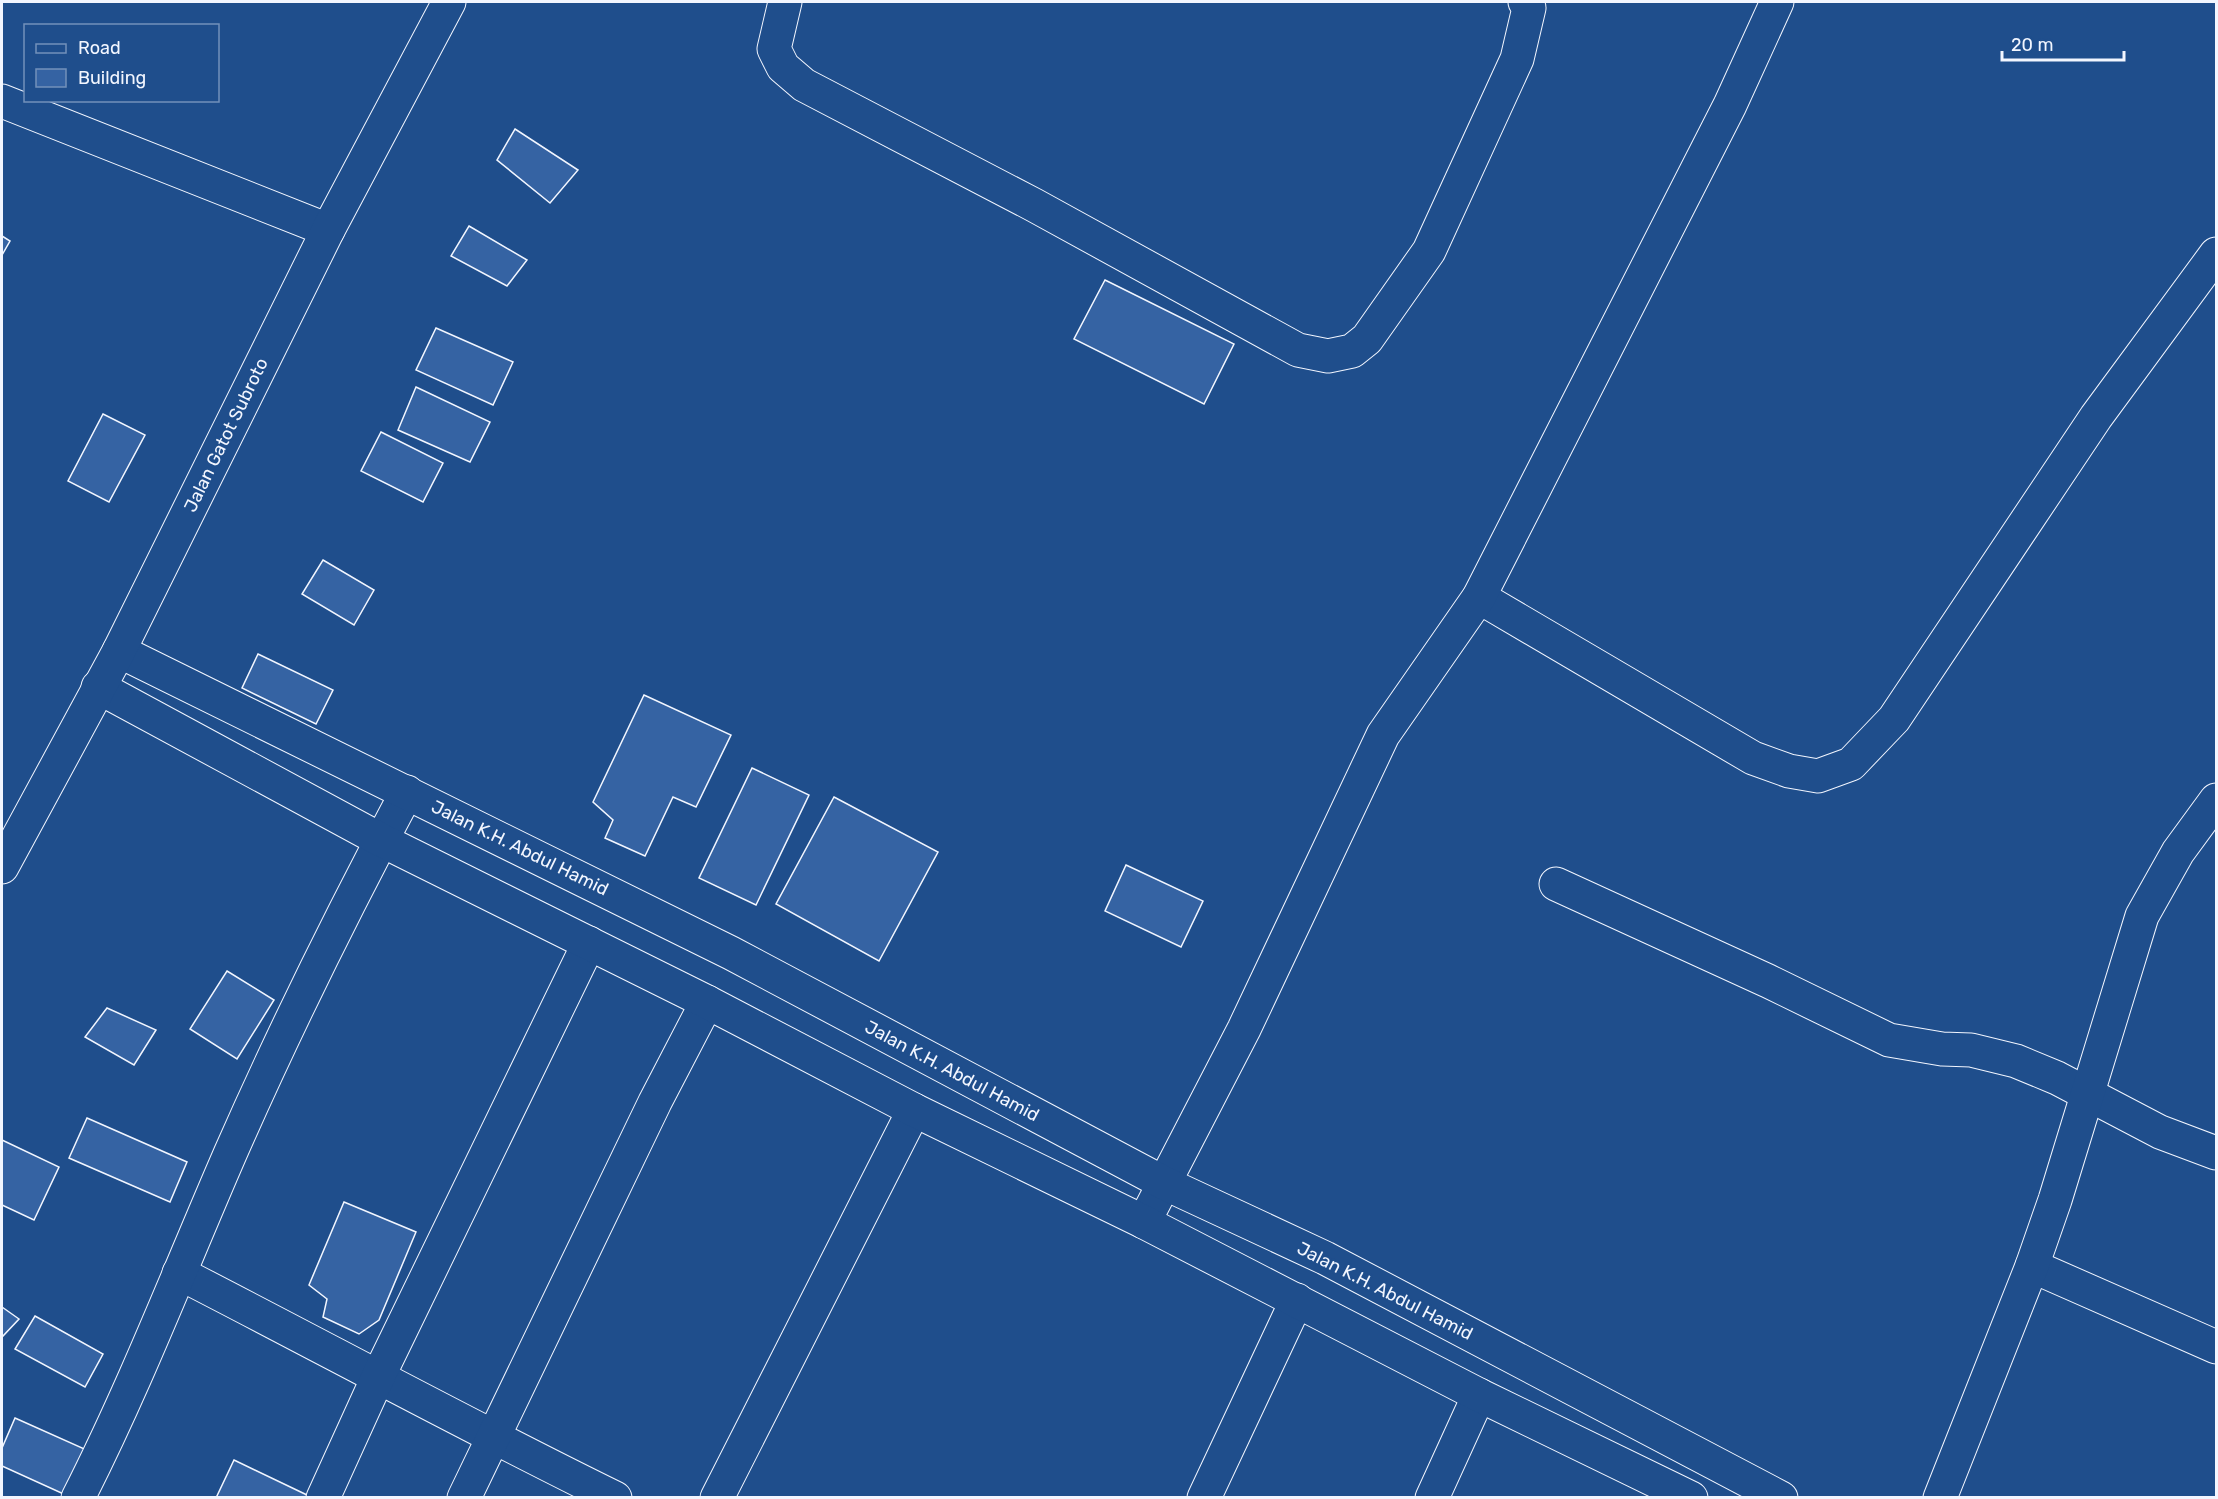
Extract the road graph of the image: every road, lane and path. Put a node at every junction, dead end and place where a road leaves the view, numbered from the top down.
1 (449, 2) edge
2 (785, 2) edge
3 (1525, 2) edge
4 (1777, 2) edge
5 (2, 101) edge
6 (328, 230) junction
7 (2216, 256) edge
8 (1479, 597) junction
9 (118, 651) junction
10 (98, 687) junction
11 (407, 792) junction
12 (2217, 800) edge
13 (381, 840) junction
14 (2, 867) edge
15 (1556, 884) dead end
16 (589, 943) junction
17 (707, 1002) junction
18 (2086, 1094) junction
19 (914, 1110) junction
20 (2217, 1153) edge
21 (1164, 1182) junction
22 (1144, 1222) junction
23 (2032, 1266) junction
24 (179, 1273) junction
25 (1297, 1300) junction
26 (2217, 1347) edge
27 (379, 1375) junction
28 (1479, 1395) junction
29 (492, 1437) junction
30 (1683, 1496) edge
31 (78, 1497) edge
32 (323, 1497) edge
33 (464, 1497) edge
34 (615, 1497) edge
35 (717, 1497) edge
36 (1204, 1497) edge
37 (1432, 1497) edge
38 (1781, 1497) edge
39 (1940, 1497) edge

1 - 6 main road, Jalan Gatot Subroto
2 - 3 main road
4 - 8 main road
5 - 6 main road
6 - 9 main road, Jalan Gatot Subroto
7 - 8 main road
8 - 21 main road
9 - 10 main road, Jalan Gatot Subroto
9 - 11 main road, Jalan K.H. Abdul Hamid
10 - 13 main road
10 - 14 main road, Jalan Gatot Subroto
11 - 13 main road
11 - 21 main road, Jalan K.H. Abdul Hamid
12 - 18 main road
13 - 16 main road
13 - 24 main road
15 - 18 main road
16 - 17 main road
16 - 27 main road
17 - 19 main road
17 - 29 main road
18 - 20 main road
18 - 23 main road
19 - 22 main road
19 - 35 main road
21 - 22 main road
21 - 38 main road, Jalan K.H. Abdul Hamid
22 - 25 main road
23 - 26 main road
23 - 39 main road
24 - 27 main road
24 - 31 main road
25 - 28 main road
25 - 36 main road
27 - 29 main road
27 - 32 main road
28 - 30 main road
28 - 37 main road
29 - 33 main road
29 - 34 main road

